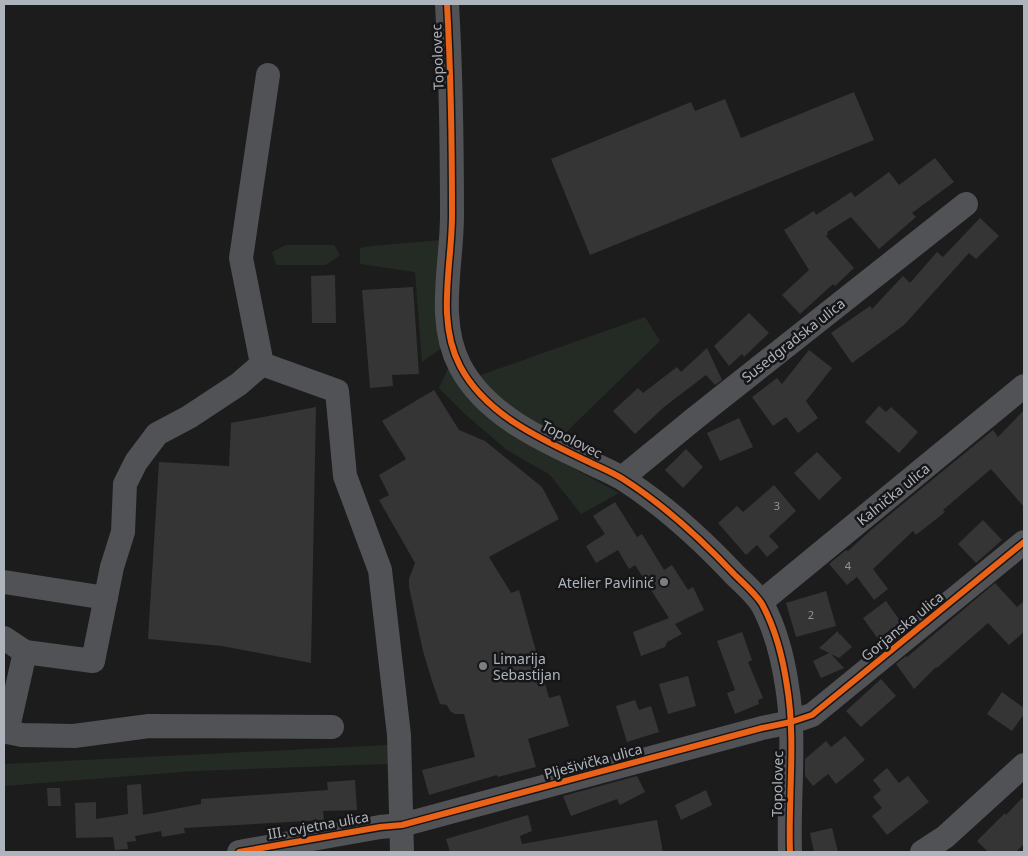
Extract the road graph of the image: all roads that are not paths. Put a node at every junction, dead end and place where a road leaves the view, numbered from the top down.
1 (447, 4) edge
2 (268, 75) dead end
3 (966, 204) dead end
4 (262, 364) junction
5 (1024, 386) edge
6 (622, 478) junction
7 (1024, 542) edge
8 (4, 582) edge
9 (106, 598) junction
10 (761, 602) junction
11 (4, 638) edge
12 (25, 652) junction
13 (791, 722) junction
14 (332, 727) dead end
15 (5, 732) edge
16 (1024, 764) edge
17 (402, 825) junction
18 (239, 852) edge
19 (402, 852) edge
20 (790, 852) edge
21 (922, 852) edge

1 - 6 street, Topolovec
2 - 4 street
3 - 6 street, Susedgradska ulica
4 - 9 street
4 - 17 street
5 - 10 street, Kalnička ulica
6 - 10 street, Topolovec
7 - 13 street, Gorjanska ulica
8 - 9 street
9 - 12 street
10 - 13 street, Topolovec
11 - 12 street
12 - 15 street
13 - 17 street, Plješivička ulica
13 - 20 street, Topolovec
14 - 15 street
16 - 21 street
17 - 18 street, III. cvjetna ulica
17 - 19 street

